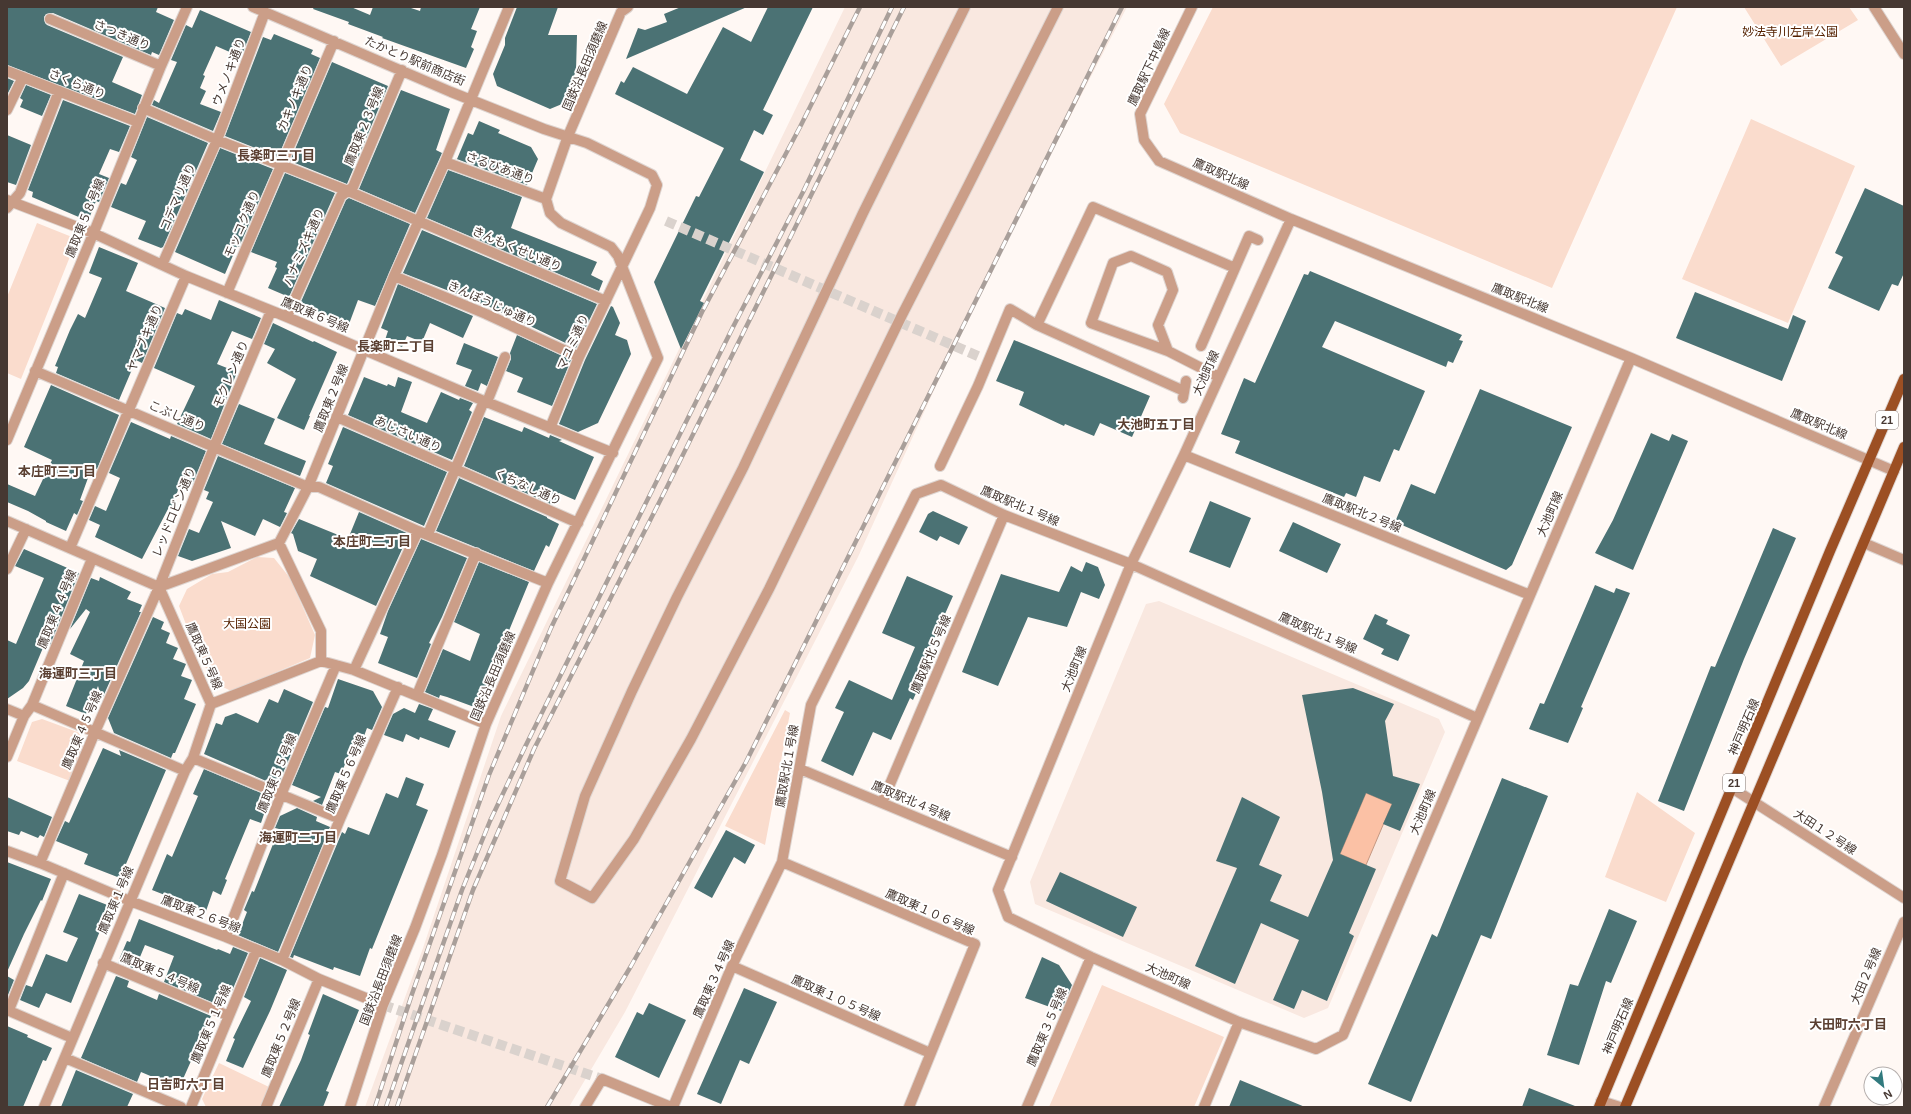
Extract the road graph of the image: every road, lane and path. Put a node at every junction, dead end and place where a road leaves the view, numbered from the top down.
1 (187, 7) edge
2 (253, 7) edge
3 (509, 7) edge
4 (628, 7) edge
5 (965, 7) edge
6 (1058, 7) edge
7 (1192, 7) edge
8 (1874, 7) edge
9 (265, 12) junction
10 (50, 19) dead end
11 (334, 41) junction
12 (1904, 54) edge
13 (161, 66) junction
14 (402, 70) junction
15 (7, 71) edge
16 (23, 77) junction
17 (59, 91) junction
18 (471, 99) junction
19 (143, 108) junction
20 (7, 110) edge
21 (138, 122) junction
22 (568, 136) junction
23 (217, 140) junction
24 (1144, 140) joint
25 (445, 162) junction
26 (280, 165) junction
27 (348, 191) junction
28 (546, 199) junction
29 (9, 204) edge
30 (1291, 219) junction
31 (418, 220) junction
32 (93, 233) junction
33 (1258, 240) dead end
34 (162, 265) junction
35 (623, 268) junction
36 (1236, 268) junction
37 (186, 276) junction
38 (394, 276) junction
39 (227, 293) junction
40 (606, 301) junction
41 (271, 311) junction
42 (287, 317) junction
43 (1037, 325) junction
44 (1201, 346) dead end
45 (364, 350) junction
46 (1168, 351) junction
47 (505, 357) dead end
48 (579, 357) junction
49 (1631, 358) junction
50 (35, 371) junction
51 (1219, 377) junction
52 (1904, 379) edge
53 (1184, 390) dead end
54 (485, 401) junction
55 (129, 410) junction
56 (337, 417) junction
57 (9, 428) edge
58 (550, 428) junction
59 (7, 440) edge
60 (214, 447) junction
61 (1904, 447) edge
62 (613, 453) junction
63 (1184, 455) junction
64 (1869, 460) junction
65 (940, 466) dead end
66 (454, 470) junction
67 (1894, 472) junction
68 (468, 475) joint
69 (308, 486) junction
70 (1004, 515) junction
71 (7, 521) edge
72 (578, 522) junction
73 (26, 529) junction
74 (423, 532) junction
75 (279, 543) junction
76 (1864, 543) junction
77 (70, 548) junction
78 (476, 554) junction
79 (92, 559) junction
80 (1904, 560) edge
81 (1131, 564) junction
82 (7, 569) edge
83 (548, 583) junction
84 (159, 587) junction
85 (1530, 595) junction
86 (321, 661) junction
87 (336, 665) junction
88 (354, 670) junction
89 (398, 687) junction
90 (417, 695) junction
91 (211, 704) junction
92 (32, 705) junction
93 (7, 709) edge
94 (24, 716) junction
95 (1477, 718) junction
96 (486, 724) junction
97 (95, 732) junction
98 (7, 757) edge
99 (193, 758) junction
100 (800, 769) junction
101 (184, 771) junction
102 (1732, 788) junction
103 (281, 796) junction
104 (1753, 802) junction
105 (882, 803) junction
106 (340, 819) junction
107 (7, 851) edge
108 (1012, 857) junction
109 (782, 862) junction
110 (40, 863) junction
111 (64, 873) junction
112 (1904, 898) edge
113 (130, 901) junction
114 (1904, 922) edge
115 (226, 937) junction
116 (256, 951) junction
117 (1091, 957) junction
118 (282, 960) junction
119 (104, 963) junction
120 (732, 966) junction
121 (319, 979) junction
122 (383, 1005) junction
123 (8, 1010) edge
124 (228, 1016) junction
125 (1239, 1022) junction
126 (72, 1038) junction
127 (930, 1053) junction
128 (65, 1058) junction
129 (1600, 1104) edge
130 (44, 1107) edge
131 (181, 1107) edge
132 (191, 1107) edge
133 (266, 1107) edge
134 (350, 1107) edge
135 (585, 1107) edge
136 (672, 1107) edge
137 (909, 1107) edge
138 (1027, 1107) edge
139 (1204, 1107) edge
140 (1620, 1107) edge
141 (1625, 1107) edge
142 (1824, 1107) edge

1 - 13 street, 鷹取東５８号線
2 - 9 street, たかとり駅前商店街
3 - 18 street, 鷹取東２号線
4 - 22 street, 国鉄沿長田須磨線
5 - 6 street
7 - 24 street, 鷹取駅下中島線
8 - 12 street
9 - 11 street, たかとり駅前商店街
9 - 23 street, ウメノキ通り
10 - 13 street, さつき通り
11 - 14 street, たかとり駅前商店街
11 - 26 street, カキノキ通り
13 - 19 street, 鷹取東５８号線
14 - 18 street, たかとり駅前商店街
14 - 27 street, 鷹取東２３号線
15 - 16 street, さくら通り
16 - 17 street, さくら通り
16 - 20 street
17 - 21 street, さくら通り
17 - 29 street
18 - 22 street, たかとり駅前商店街
18 - 25 street, 鷹取東２号線
19 - 21 street, 鷹取東５８号線
19 - 23 street, きんもくせい通り
21 - 32 street, 鷹取東５８号線
22 - 28 street, 国鉄沿長田須磨線
22 - 35 street
23 - 26 street, きんもくせい通り
23 - 34 street, コデマリ通り
24 - 30 street, 鷹取駅北線
25 - 28 street, さるびあ通り
25 - 31 street, 鷹取東２号線
26 - 27 street, きんもくせい通り
26 - 39 street, モッコク通り
27 - 31 street, きんもくせい通り
27 - 42 street, ハナミズキ通り
28 - 35 street, 国鉄沿長田須磨線
29 - 32 street, 鷹取東６号線
30 - 49 street, 鷹取駅北線
30 - 51 street, 大池町線
31 - 38 street, 鷹取東２号線
31 - 40 street, きんもくせい通り
32 - 34 street, 鷹取東６号線
32 - 50 street, 鷹取東５８号線
33 - 36 street
34 - 37 street, 鷹取東６号線
35 - 40 street, マユミ通り
35 - 62 street, 国鉄沿長田須磨線
36 - 43 street
36 - 44 street
37 - 39 street, 鷹取東６号線
37 - 55 street, ヤマブキ通り
38 - 45 street, 鷹取東２号線
38 - 48 street, きんぽうじゅ通り
39 - 41 street, 鷹取東６号線
40 - 48 street, マユミ通り
41 - 42 street, 鷹取東６号線
41 - 60 street, モクレン通り
42 - 45 street, 鷹取東６号線
43 - 53 street
43 - 65 street
45 - 54 street, 鷹取東６号線
45 - 56 street, 鷹取東２号線
46 - 46 street
46 - 51 street
47 - 54 street
48 - 58 street, マユミ通り
49 - 64 street, 鷹取駅北線
49 - 85 street, 大池町線
50 - 55 street, こぶし通り
50 - 57 street, 鷹取東５８号線
51 - 63 street, 大池町線
52 - 64 main road, 神戸明石線 / 21
54 - 58 street, 鷹取東６号線
54 - 66 street
55 - 60 street, こぶし通り
55 - 77 street, ヤマブキ通り
56 - 66 street, あじさい通り
56 - 69 street, 鷹取東２号線
57 - 59 street, 鷹取東５８号線
58 - 62 street, 鷹取東６号線
60 - 69 street, こぶし通り
60 - 84 street, レッドロビン通り
61 - 67 main road, 21
62 - 72 street, 国鉄沿長田須磨線
63 - 81 street, 大池町線
63 - 85 street, 鷹取駅北２号線
64 - 67 street, 鷹取駅北線
64 - 102 main road, 神戸明石線 / 21
66 - 68 street, あじさい通り
66 - 74 street
67 - 76 main road, 21
68 - 72 street, くちなし通り
69 - 74 street, こぶし通り
69 - 75 street, 鷹取東２号線
70 - 81 street, 鷹取駅北１号線
70 - 100 street, 鷹取駅北１号線
70 - 105 street, 鷹取駅北５号線
71 - 73 street
72 - 83 street, 国鉄沿長田須磨線
73 - 77 street
73 - 82 street
74 - 78 street, こぶし通り
74 - 88 street
75 - 84 street
75 - 86 street
76 - 80 street
76 - 104 main road, 21
77 - 79 street
78 - 83 street, こぶし通り
78 - 90 street
79 - 84 street
79 - 92 street, 鷹取東４４号線
81 - 95 street, 鷹取駅北１号線
81 - 108 street, 大池町線
83 - 96 street, 国鉄沿長田須磨線
84 - 91 street, 鷹取東５号線
84 - 97 street, 鷹取東４５号線
85 - 95 street, 大池町線
86 - 87 street
86 - 91 street, 鷹取東５号線
87 - 88 street
87 - 103 street, 鷹取東５５号線
88 - 89 street
89 - 90 street
89 - 106 street, 鷹取東５６号線
90 - 96 street
91 - 99 street, 鷹取東１号線
92 - 94 street, 鷹取東４４号線
92 - 97 street
93 - 94 street
94 - 98 street, 鷹取東４４号線
95 - 125 street, 大池町線
96 - 122 street, 国鉄沿長田須磨線
97 - 101 street
97 - 110 street, 鷹取東４５号線
99 - 101 street, 鷹取東１号線
99 - 103 street
100 - 105 street, 鷹取駅北４号線
100 - 109 street, 鷹取駅北１号線
101 - 113 street, 鷹取東１号線
102 - 104 street, 大田１２号線
102 - 129 main road, 神戸明石線 / 21
103 - 106 street
103 - 115 street, 鷹取東５５号線
104 - 112 street, 大田１２号線
104 - 141 main road, 21
105 - 108 street, 鷹取駅北４号線
106 - 118 street, 鷹取東５６号線
107 - 110 street, 鷹取東２６号線
108 - 117 street, 大池町線
109 - 120 street, 鷹取東３４号線
109 - 127 street, 鷹取東１０６号線
110 - 111 street, 鷹取東２６号線
111 - 113 street, 鷹取東２６号線
111 - 123 street
113 - 115 street, 鷹取東２６号線
113 - 119 street, 鷹取東１号線
114 - 142 street, 大田２号線
115 - 116 street, 鷹取東２６号線
116 - 118 street, 鷹取東２６号線
116 - 124 street, 鷹取東５１号線
117 - 125 street, 大池町線
117 - 138 street, 鷹取東３５号線
118 - 121 street, 鷹取東２６号線
119 - 124 street, 鷹取東５４号線
119 - 126 street, 鷹取東１号線
120 - 127 street, 鷹取東１０５号線
120 - 136 street, 鷹取東３４号線
121 - 122 street, 鷹取東２６号線
121 - 133 street, 鷹取東５２号線
122 - 134 street, 国鉄沿長田須磨線
123 - 126 street
124 - 132 street, 鷹取東５１号線
125 - 139 street
126 - 128 street, 鷹取東１号線
127 - 137 street, 鷹取東１０６号線
128 - 130 street, 鷹取東１号線
128 - 131 street
129 - 140 street
135 - 136 street

